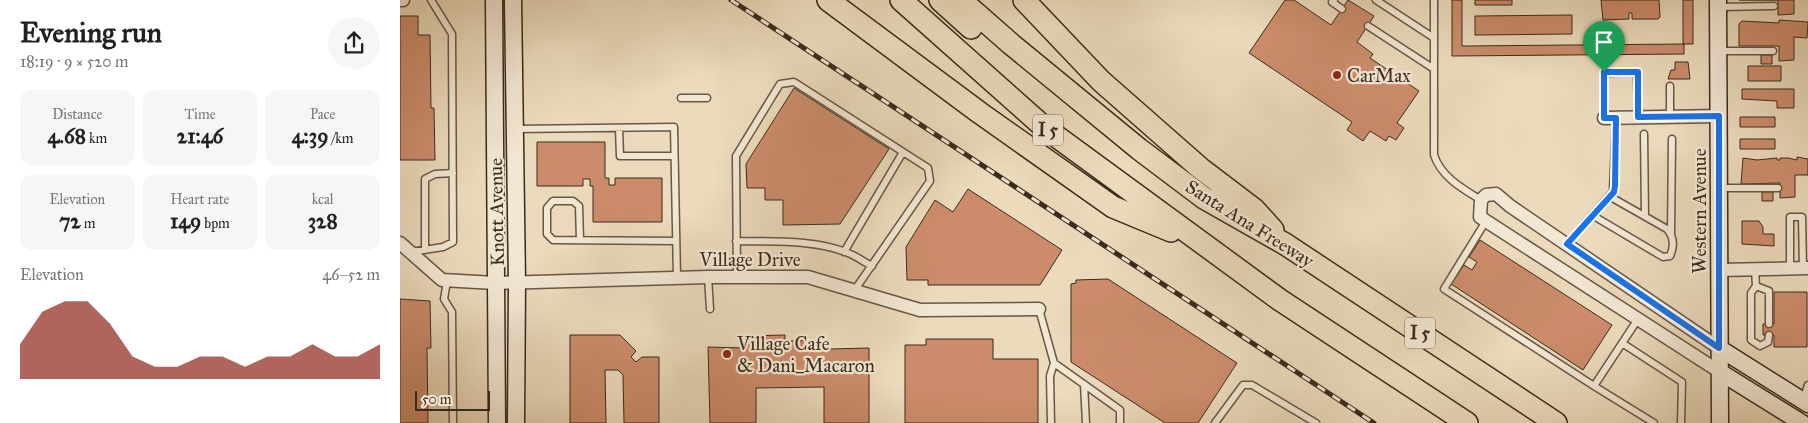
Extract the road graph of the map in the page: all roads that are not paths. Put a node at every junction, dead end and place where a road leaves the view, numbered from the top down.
1 (432, 0) edge
2 (494, 0) edge
3 (513, 0) edge
4 (828, 0) edge
5 (901, 0) edge
6 (940, 0) edge
7 (961, 0) edge
8 (1024, 0) edge
9 (1334, 0) edge
10 (1376, 0) edge
11 (1434, 0) edge
12 (1718, 3) edge
13 (1774, 6) dead end
14 (1342, 9) dead end
15 (1368, 26) dead end
16 (1434, 38) junction
17 (1010, 44) junction
18 (1718, 51) junction
19 (1773, 51) dead end
20 (1434, 69) junction
21 (1670, 86) dead end
22 (681, 98) dead end
23 (707, 98) dead end
24 (1719, 116) junction
25 (1638, 117) junction
26 (1670, 117) junction
27 (1610, 118) junction
28 (619, 128) junction
29 (514, 129) junction
30 (1644, 134) dead end
31 (1672, 139) dead end
32 (903, 152) junction
33 (674, 156) junction
34 (452, 173) junction
35 (1719, 188) junction
36 (1778, 188) dead end
37 (1610, 196) junction
38 (1481, 200) junction
39 (1592, 215) junction
40 (1645, 216) junction
41 (1486, 221) junction
42 (1672, 235) junction
43 (580, 240) junction
44 (676, 241) junction
45 (736, 241) junction
46 (400, 242) edge
47 (1285, 244) junction
48 (1567, 244) junction
49 (1205, 246) junction
50 (425, 250) junction
51 (411, 252) junction
52 (844, 252) junction
53 (872, 266) junction
54 (1800, 268) edge
55 (1756, 269) junction
56 (1719, 270) junction
57 (708, 277) junction
58 (737, 277) junction
59 (677, 278) junction
60 (447, 280) junction
61 (517, 282) junction
62 (495, 283) junction
63 (1756, 286) junction
64 (854, 290) junction
65 (710, 309) dead end
66 (1039, 309) joint
67 (1638, 319) junction
68 (1770, 324) dead end
69 (1769, 336) dead end
70 (1622, 343) junction
71 (1719, 348) junction
72 (1054, 363) junction
73 (1720, 372) junction
74 (1084, 384) junction
75 (1594, 386) junction
76 (1806, 396) edge
77 (453, 423) edge
78 (497, 423) edge
79 (516, 423) edge
80 (1051, 423) edge
81 (1086, 423) edge
82 (1120, 423) edge
83 (1215, 423) edge
84 (1316, 423) edge
85 (1467, 423) edge
86 (1556, 423) edge
87 (1654, 423) edge
88 (1681, 423) edge
89 (1720, 423) edge
90 (1802, 423) edge

1 - 34 lane
2 - 62 main road, Knott Avenue
3 - 29 main road, Knott Avenue
4 - 49 highway
5 - 49 highway, I 5
6 - 17 highway
7 - 17 highway, Santa Ana Freeway / I 5
8 - 47 highway
9 - 14 lane
10 - 16 lane
11 - 16 lane
12 - 13 lane
12 - 18 main road, Western Avenue
15 - 20 lane
16 - 20 lane
17 - 47 highway, Santa Ana Freeway / I 5
18 - 19 lane
18 - 24 main road, Western Avenue
20 - 38 lane
21 - 26 lane
22 - 23 lane
24 - 26 street
24 - 35 main road, Western Avenue
25 - 26 street
25 - 27 street
25 - 27 lane
27 - 37 lane
28 - 29 lane
28 - 33 lane
28 - 33 lane
29 - 61 main road, Knott Avenue
30 - 40 lane
31 - 42 lane
32 - 45 lane
32 - 52 lane
32 - 53 lane
33 - 44 lane
34 - 50 lane
34 - 50 lane
35 - 36 lane
35 - 56 main road, Western Avenue
37 - 39 lane
37 - 40 lane
38 - 41 street
38 - 48 street
39 - 42 lane
39 - 48 lane
40 - 42 lane
41 - 67 street
41 - 75 lane
43 - 43 lane
43 - 44 lane
44 - 59 lane
45 - 52 lane
45 - 58 lane
46 - 51 street
47 - 86 highway, Santa Ana Freeway / I 5
48 - 71 street
49 - 85 highway, I 5
50 - 51 lane
51 - 60 street
52 - 53 lane
53 - 64 lane
54 - 54 lane
54 - 55 street
55 - 56 street
55 - 63 lane
56 - 71 main road, Western Avenue
57 - 58 street, Village Drive
57 - 59 street, Village Drive
57 - 65 lane
58 - 64 street, Village Drive
59 - 61 street, Village Drive
60 - 62 street, Village Drive
60 - 77 lane
61 - 62 street, Village Drive
61 - 79 main road, Knott Avenue
62 - 78 main road, Knott Avenue
63 - 68 lane
63 - 69 lane
64 - 66 street, Village Drive
66 - 72 lane
67 - 70 lane
67 - 73 street
70 - 75 lane
70 - 88 lane
71 - 73 main road, Western Avenue
71 - 76 main road
72 - 74 lane
72 - 80 lane
73 - 89 main road, Western Avenue
73 - 90 main road
74 - 81 lane
74 - 82 lane
75 - 87 lane
83 - 84 lane

